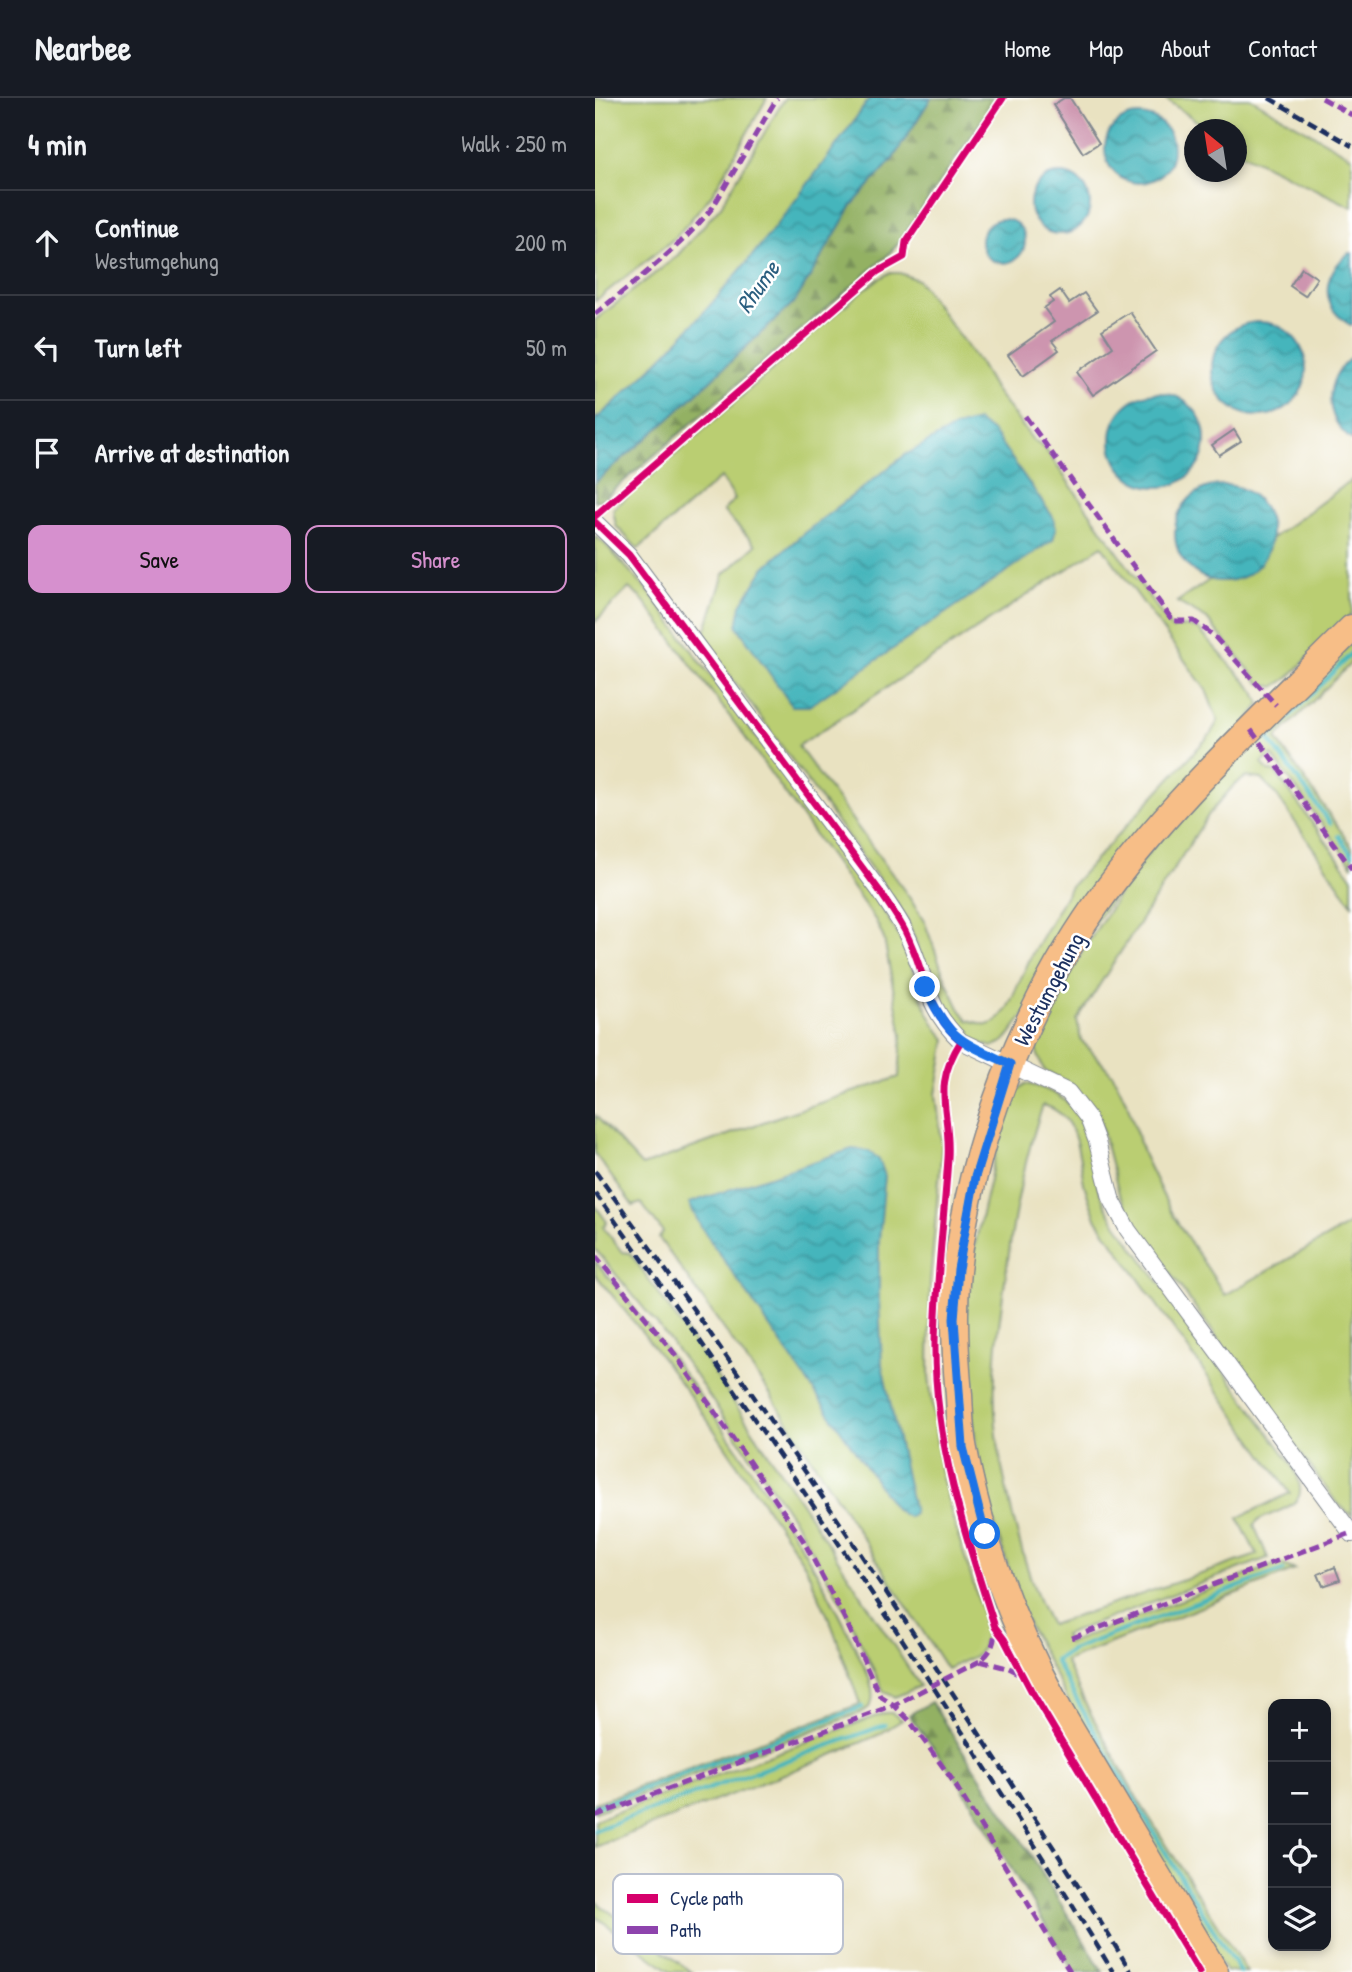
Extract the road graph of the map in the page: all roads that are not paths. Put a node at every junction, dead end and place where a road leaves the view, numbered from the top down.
1 (595, 522) edge
2 (1352, 628) edge
3 (1010, 1064) junction
4 (1352, 1534) edge
5 (1215, 1972) edge

1 - 3 street
2 - 3 main road, Westumgehung
3 - 4 street
3 - 5 main road, Westumgehung

